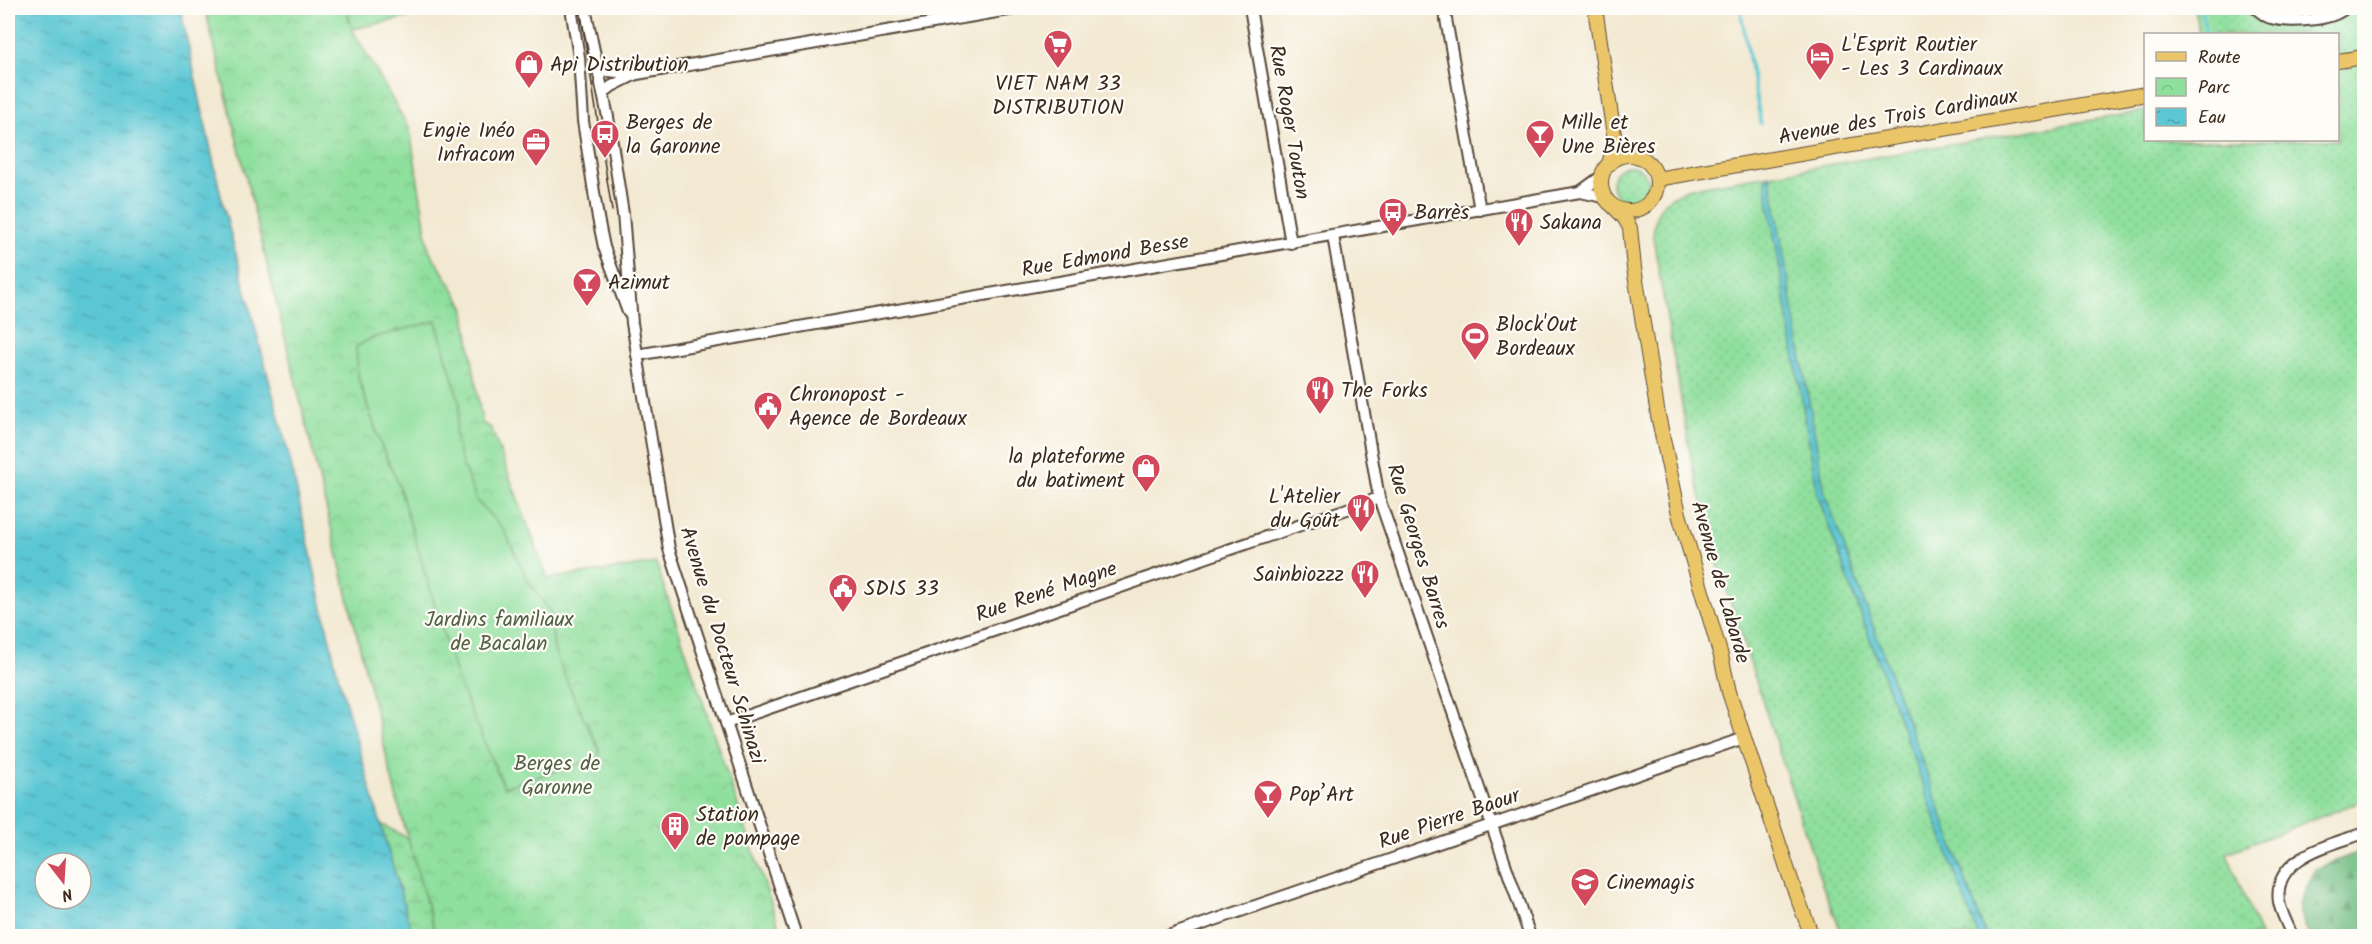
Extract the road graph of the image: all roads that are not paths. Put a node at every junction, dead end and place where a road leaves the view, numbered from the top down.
1 (571, 8) edge
2 (585, 8) edge
3 (1020, 8) edge
4 (1250, 8) edge
5 (1444, 8) edge
6 (1595, 8) edge
7 (2255, 8) edge
8 (2345, 8) edge
9 (2364, 57) edge
10 (2339, 61) edge
11 (598, 70) junction
12 (637, 74) junction
13 (603, 93) junction
14 (2144, 94) edge
15 (1614, 136) junction
16 (1634, 155) junction
17 (1605, 170) junction
18 (1657, 179) junction
19 (1580, 192) junction
20 (1609, 202) junction
21 (1641, 208) junction
22 (1480, 210) junction
23 (1630, 228) junction
24 (1333, 236) junction
25 (1291, 243) junction
26 (632, 323) junction
27 (637, 355) junction
28 (1379, 498) junction
29 (726, 723) junction
30 (1744, 738) junction
31 (1491, 825) junction
32 (2364, 833) edge
33 (796, 936) edge
34 (1168, 936) edge
35 (1530, 936) edge
36 (1812, 936) edge
37 (2292, 936) edge

1 - 26 street, Avenue du Docteur Schinazi
2 - 11 street, Avenue du Docteur Schinazi
3 - 12 street
4 - 25 street, Rue Roger Touton
5 - 22 street
6 - 15 main road
7 - 8 street
9 - 10 main road
11 - 12 street
11 - 13 street, Avenue du Docteur Schinazi
12 - 13 street
13 - 26 street, Avenue du Docteur Schinazi
14 - 18 main road, Avenue des Trois Cardinaux
15 - 16 main road
15 - 17 main road
16 - 17 main road
16 - 18 main road
17 - 19 street, Rue Edmond Besse
17 - 20 main road
18 - 21 main road
19 - 20 street, Rue Edmond Besse
19 - 22 street, Rue Edmond Besse
20 - 21 main road
20 - 23 main road, Avenue de Labarde
21 - 23 main road
22 - 24 street, Rue Edmond Besse
23 - 30 main road, Avenue de Labarde
24 - 25 street, Rue Edmond Besse
24 - 28 street, Rue Georges Barres
25 - 27 street, Rue Edmond Besse
26 - 27 street, Avenue du Docteur Schinazi
27 - 29 street, Avenue du Docteur Schinazi
28 - 29 street, Rue René Magne
28 - 31 street, Rue Georges Barres
29 - 33 street, Avenue du Docteur Schinazi
30 - 31 street, Rue Pierre Baour
30 - 36 main road, Avenue de Labarde
31 - 34 street, Rue Pierre Baour
31 - 35 street, Rue Georges Barres
32 - 37 street

